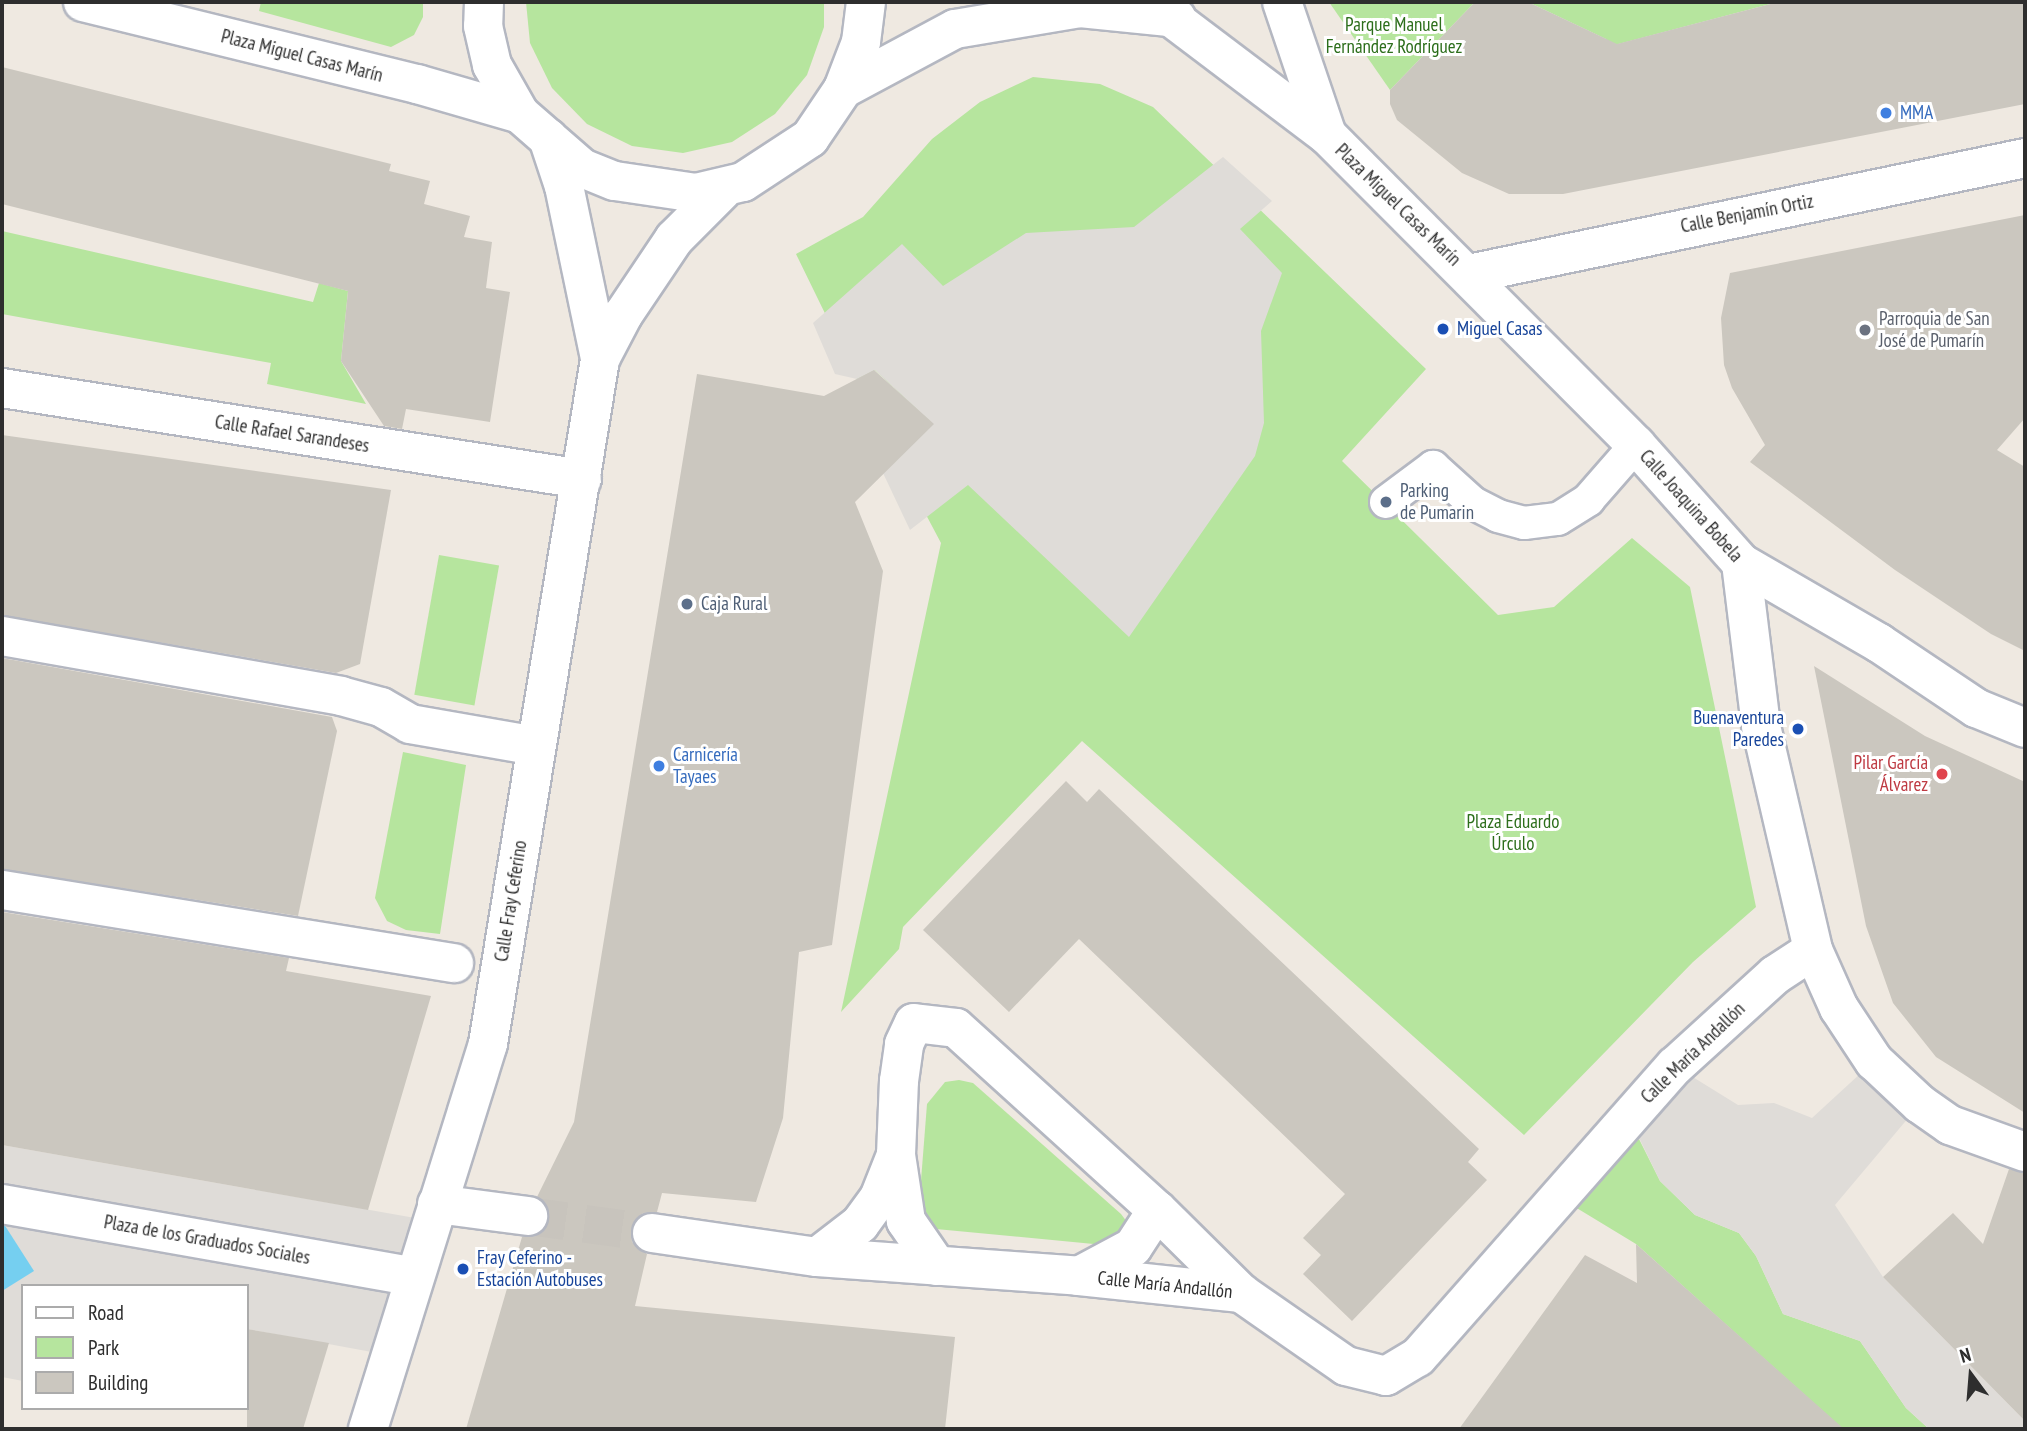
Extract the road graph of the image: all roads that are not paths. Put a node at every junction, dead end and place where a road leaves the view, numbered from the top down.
1 (83, 2) edge
2 (484, 2) edge
3 (866, 2) edge
4 (1282, 2) edge
5 (1163, 10) edge
6 (843, 89) junction
7 (534, 126) junction
8 (1327, 135) junction
9 (2025, 158) edge
10 (722, 191) junction
11 (1469, 274) junction
12 (600, 359) junction
13 (2, 388) edge
14 (1636, 445) junction
15 (582, 479) junction
16 (1386, 502) dead end
17 (1741, 563) junction
18 (2, 636) edge
19 (2025, 728) edge
20 (537, 746) junction
21 (2, 890) edge
22 (1813, 950) junction
23 (454, 963) dead end
24 (2025, 1152) edge
25 (896, 1155) junction
26 (2, 1204) edge
27 (438, 1204) junction
28 (1157, 1210) junction
29 (528, 1216) tunnel mouth
30 (652, 1233) tunnel mouth
31 (817, 1257) junction
32 (937, 1266) junction
33 (412, 1276) junction
34 (1079, 1276) junction
35 (1241, 1293) junction
36 (368, 1429) edge

1 - 7 street, Plaza Miguel Casas Marín
2 - 7 street, Plaza Miguel Casas Marín
3 - 6 street, Plaza Miguel Casas Marín
4 - 8 street, Plaza Miguel Casas Marín
5 - 6 street, Plaza Miguel Casas Marín
5 - 8 street, Plaza Miguel Casas Marín
6 - 10 street, Plaza Miguel Casas Marín
7 - 10 street, Plaza Miguel Casas Marín
7 - 12 street
8 - 11 street, Plaza Miguel Casas Marín
9 - 11 street, Calle Benjamín Ortiz
10 - 12 street
11 - 14 street, Calle Joaquina Bobela
12 - 15 street, Calle Fray Ceferino
13 - 15 street, Calle Rafael Sarandeses
14 - 16 lane
14 - 17 street, Calle Joaquina Bobela
15 - 20 street, Calle Fray Ceferino
17 - 19 street, Calle Joaquina Bobela
17 - 22 street
18 - 20 street
20 - 27 street, Calle Fray Ceferino
21 - 23 street
22 - 24 street
22 - 35 street, Calle María Andallón
25 - 28 street
25 - 31 street
25 - 32 street
26 - 33 street, Plaza de los Graduados Sociales
27 - 29 street
27 - 33 street, Calle Fray Ceferino
28 - 34 street
28 - 35 street
30 - 31 street, Calle María Andallón
31 - 32 street, Calle María Andallón
32 - 34 street, Calle María Andallón
33 - 36 street, Calle Fray Ceferino
34 - 35 street, Calle María Andallón

